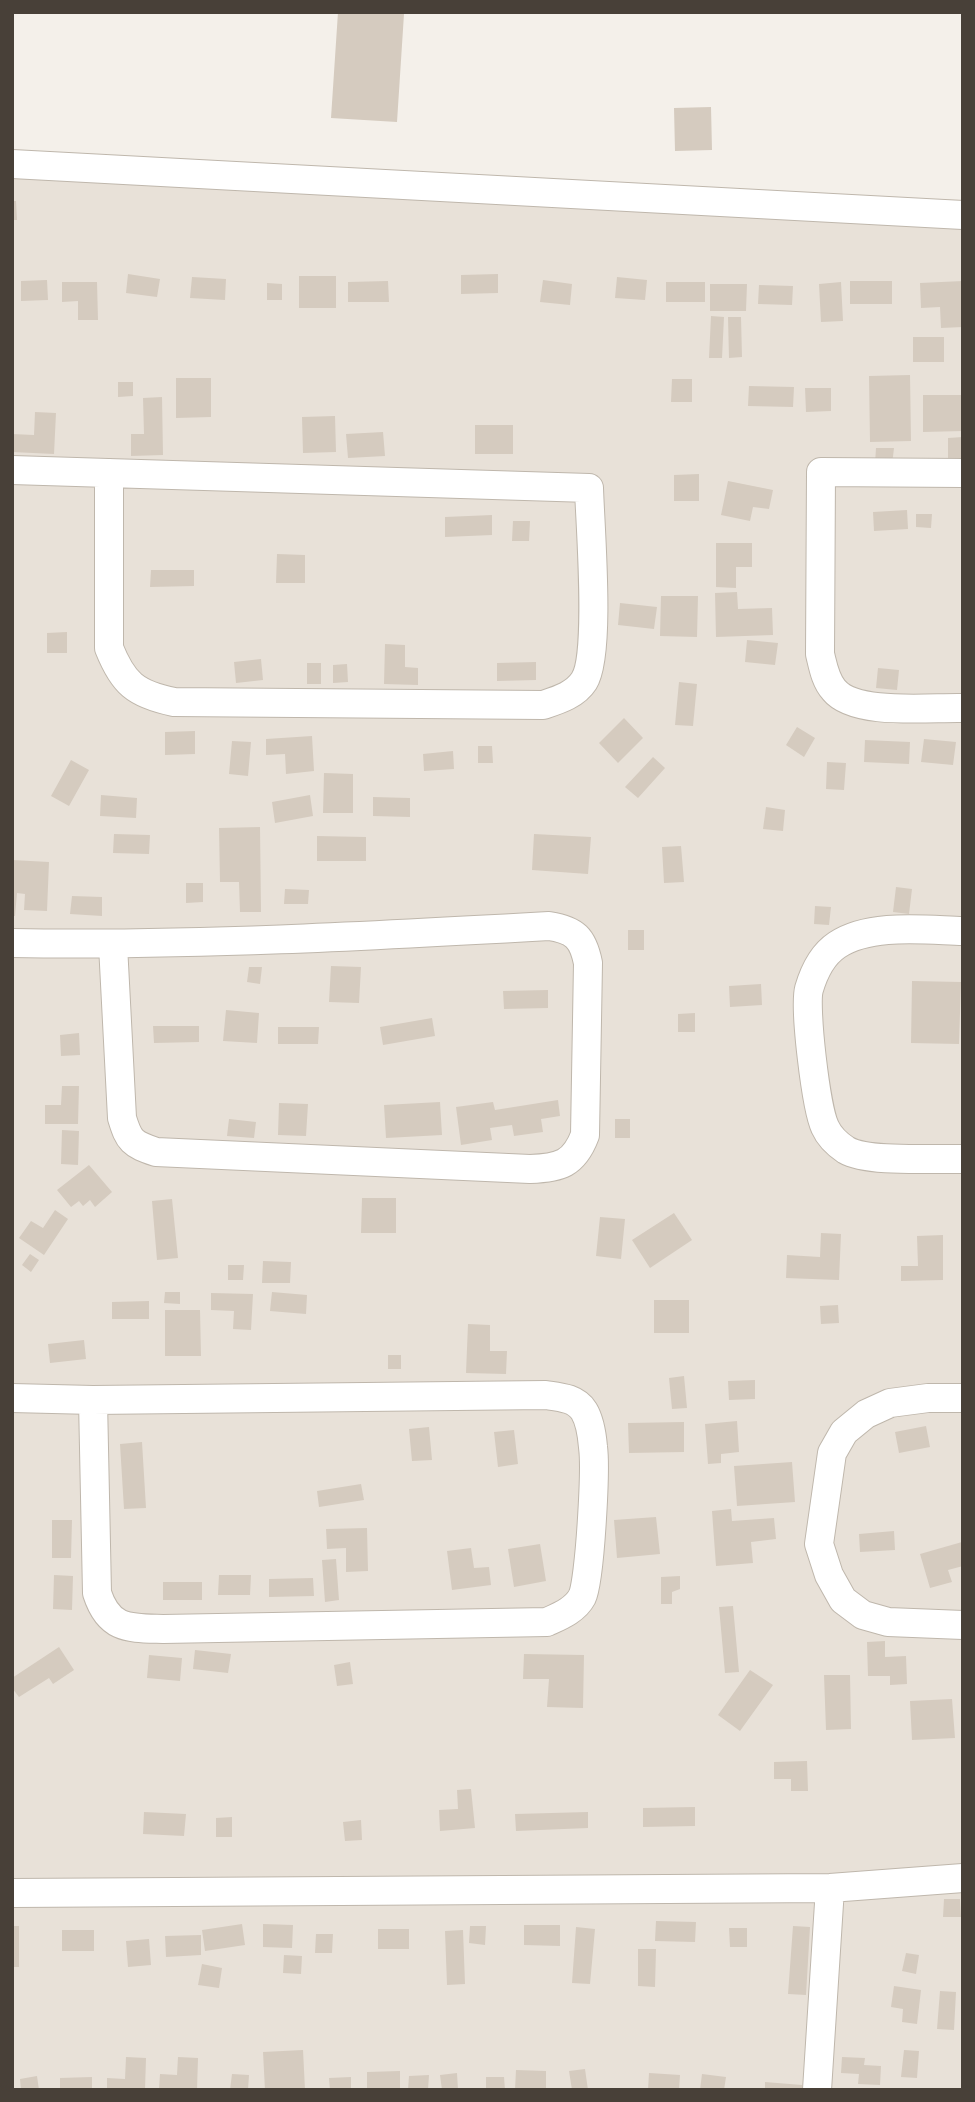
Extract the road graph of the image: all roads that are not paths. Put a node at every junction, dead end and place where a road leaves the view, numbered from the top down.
1 (12, 164) edge
2 (963, 215) edge
3 (12, 470) edge
4 (109, 473) junction
5 (963, 473) edge
6 (963, 708) edge
7 (963, 931) edge
8 (12, 943) edge
9 (113, 945) junction
10 (963, 1159) edge
11 (12, 1398) edge
12 (963, 1398) edge
13 (93, 1400) junction
14 (963, 1625) edge
15 (963, 1878) edge
16 (830, 1888) junction
17 (12, 1893) edge
18 (817, 2090) edge

1 - 2 street
3 - 4 street
4 - 4 street
5 - 6 street
7 - 10 street
8 - 9 street
9 - 9 street
11 - 13 street
12 - 14 street
13 - 13 street
15 - 16 street
16 - 17 street
16 - 18 street

